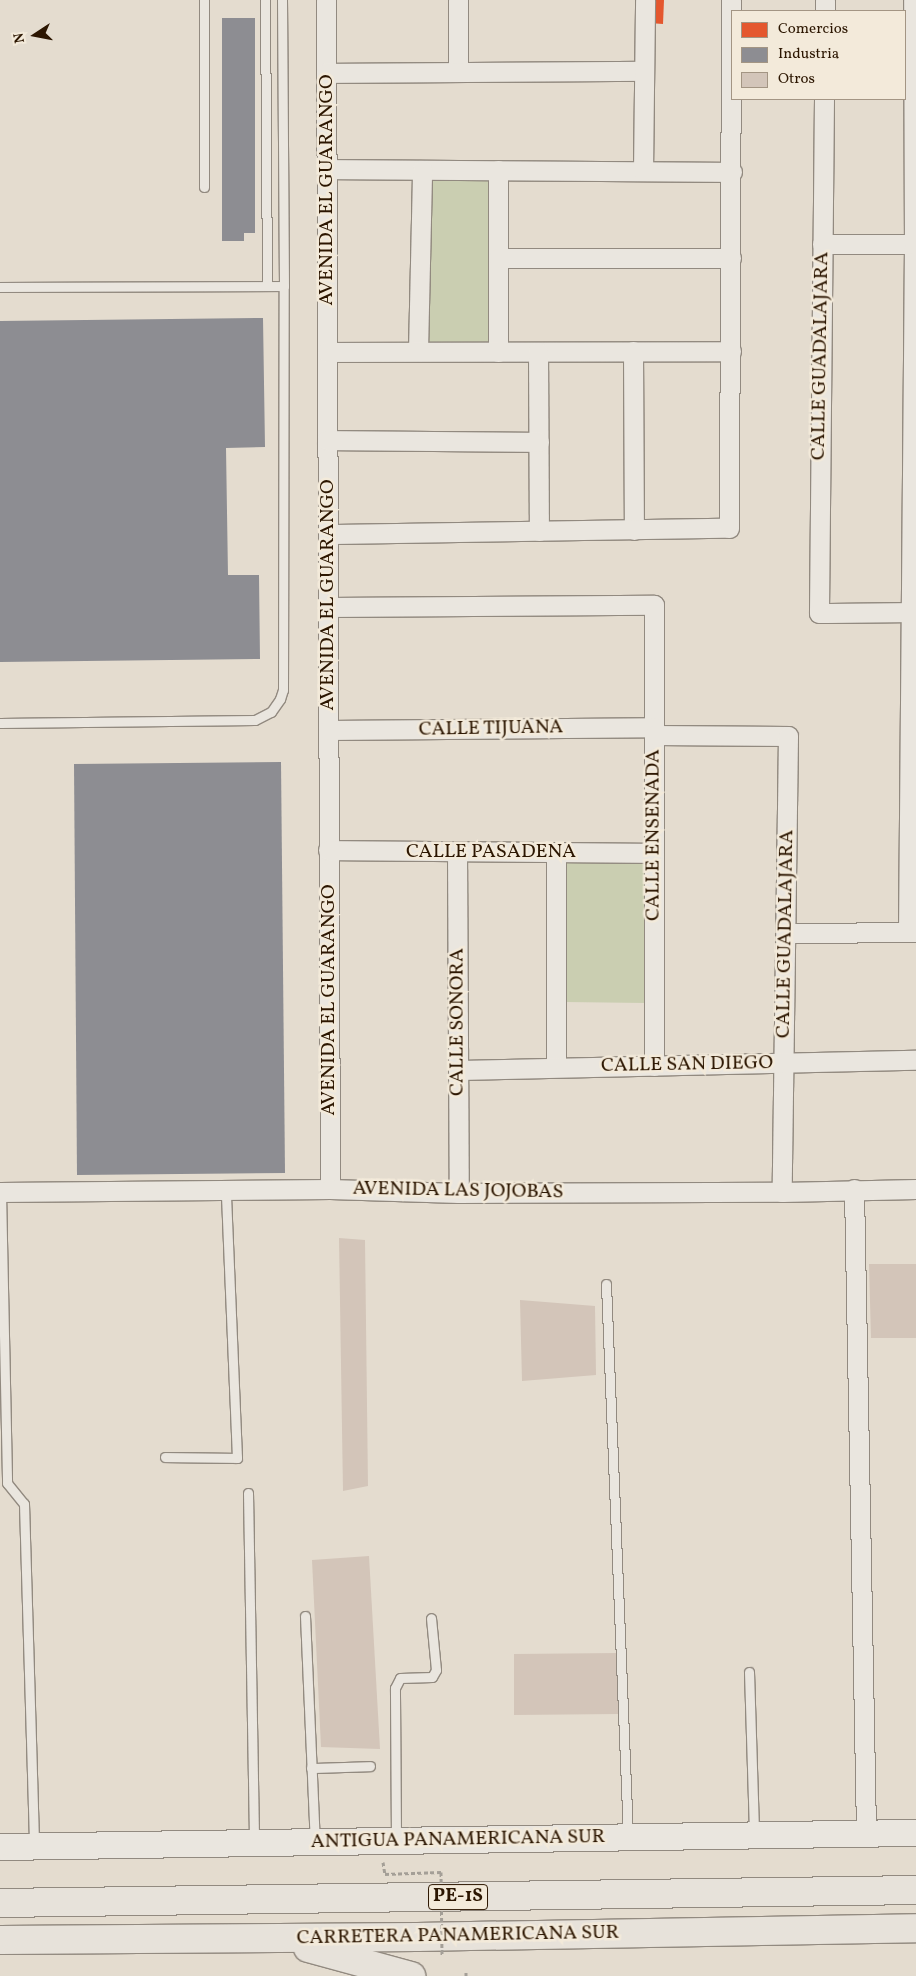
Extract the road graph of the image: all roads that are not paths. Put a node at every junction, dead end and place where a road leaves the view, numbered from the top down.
1 (204, 0) edge
2 (266, 0) edge
3 (282, 0) edge
4 (326, 0) edge
5 (458, 0) edge
6 (645, 0) edge
7 (913, 0) edge
8 (644, 71) junction
9 (458, 72) junction
10 (326, 73) junction
11 (732, 100) edge
12 (824, 100) edge
13 (327, 169) junction
14 (422, 170) junction
15 (498, 170) junction
16 (643, 172) junction
17 (732, 172) junction
18 (204, 187) dead end
19 (822, 244) junction
20 (915, 244) edge
21 (498, 258) junction
22 (731, 258) junction
23 (267, 286) junction
24 (284, 286) junction
25 (0, 287) edge
26 (418, 351) junction
27 (327, 352) junction
28 (498, 352) junction
29 (538, 352) junction
30 (633, 352) junction
31 (731, 352) junction
32 (328, 440) junction
33 (539, 442) junction
34 (634, 530) junction
35 (539, 531) junction
36 (328, 534) junction
37 (328, 607) junction
38 (913, 612) edge
39 (0, 723) edge
40 (328, 730) junction
41 (654, 731) junction
42 (788, 736) joint
43 (328, 850) junction
44 (457, 851) junction
45 (556, 852) junction
46 (654, 853) junction
47 (912, 932) edge
48 (786, 933) junction
49 (916, 1060) edge
50 (784, 1063) junction
51 (654, 1066) junction
52 (556, 1068) junction
53 (458, 1070) junction
54 (330, 1189) junction
55 (854, 1189) junction
56 (916, 1189) edge
57 (226, 1190) junction
58 (0, 1192) edge
59 (459, 1192) junction
60 (782, 1192) junction
61 (606, 1284) dead end
62 (166, 1458) dead end
63 (248, 1493) dead end
64 (305, 1616) dead end
65 (431, 1618) dead end
66 (748, 1672) dead end
67 (370, 1766) dead end
68 (312, 1768) junction
69 (916, 1833) edge
70 (866, 1834) junction
71 (754, 1835) junction
72 (628, 1838) junction
73 (315, 1841) junction
74 (254, 1842) junction
75 (0, 1847) edge
76 (34, 1847) junction
77 (390, 1850) junction
78 (916, 1890) edge
79 (0, 1903) edge
80 (916, 1928) edge
81 (270, 1939) junction
82 (0, 1940) edge
83 (411, 1976) edge

1 - 18 lane
2 - 23 lane
3 - 24 lane
4 - 10 street, AVENIDA EL GUARANGO
5 - 9 street
6 - 8 street
7 - 20 street
8 - 9 street
8 - 16 street
9 - 10 street
10 - 13 street, AVENIDA EL GUARANGO
11 - 17 street
12 - 19 street, CALLE GUADALAJARA
13 - 14 street
13 - 27 street, AVENIDA EL GUARANGO
14 - 15 street
14 - 26 street
15 - 16 street
15 - 21 street
16 - 17 street
17 - 22 street
19 - 20 street
19 - 38 street, CALLE GUADALAJARA
20 - 38 street
21 - 22 street
21 - 28 street
22 - 31 street
23 - 24 lane
23 - 25 lane
24 - 39 lane
26 - 27 street
26 - 28 street
27 - 32 street, AVENIDA EL GUARANGO
28 - 29 street
29 - 30 street
29 - 33 street
30 - 31 street
30 - 34 street
31 - 34 street
32 - 33 street
32 - 36 street, AVENIDA EL GUARANGO
33 - 35 street
34 - 35 street
35 - 36 street
36 - 37 street, AVENIDA EL GUARANGO
37 - 40 street, AVENIDA EL GUARANGO
37 - 41 street, CALLE ENSENADA
38 - 47 street
40 - 41 street, CALLE TIJUANA
40 - 43 street, AVENIDA EL GUARANGO
41 - 42 street, CALLE TIJUANA
41 - 46 street, CALLE ENSENADA
42 - 48 street, CALLE GUADALAJARA
43 - 44 street, CALLE PASADENA
43 - 54 street, AVENIDA EL GUARANGO
44 - 45 street, CALLE PASADENA
44 - 53 street, CALLE SONORA
45 - 46 street, CALLE PASADENA
45 - 52 street
46 - 51 street, CALLE ENSENADA
47 - 48 street
48 - 50 street, CALLE GUADALAJARA
49 - 50 street, CALLE SAN DIEGO
50 - 51 street, CALLE SAN DIEGO
50 - 60 street, CALLE GUADALAJARA
51 - 52 street, CALLE SAN DIEGO
52 - 53 street, CALLE SAN DIEGO
53 - 59 street, CALLE SONORA
54 - 57 street, AVENIDA LAS JOJOBAS
54 - 59 street, AVENIDA LAS JOJOBAS
55 - 56 street, AVENIDA LAS JOJOBAS
55 - 60 street, AVENIDA LAS JOJOBAS
55 - 70 street
57 - 58 street, AVENIDA LAS JOJOBAS
57 - 62 lane
58 - 76 lane
59 - 60 street, AVENIDA LAS JOJOBAS
61 - 72 lane
63 - 74 lane
64 - 68 lane
65 - 77 lane
66 - 71 lane
67 - 68 lane
68 - 73 lane
69 - 70 main road, ANTIGUA PANAMERICANA SUR
70 - 71 main road, ANTIGUA PANAMERICANA SUR
71 - 72 main road, ANTIGUA PANAMERICANA SUR
72 - 77 main road, ANTIGUA PANAMERICANA SUR
73 - 74 main road, ANTIGUA PANAMERICANA SUR
73 - 77 main road, ANTIGUA PANAMERICANA SUR
74 - 76 main road, ANTIGUA PANAMERICANA SUR
75 - 76 main road, ANTIGUA PANAMERICANA SUR
78 - 79 highway, CARRETERA PANAMERICANA SUR / PE-1S
80 - 81 highway, CARRETERA PANAMERICANA SUR / PE-1S
81 - 82 highway, CARRETERA PANAMERICANA SUR / PE-1S
81 - 83 highway

